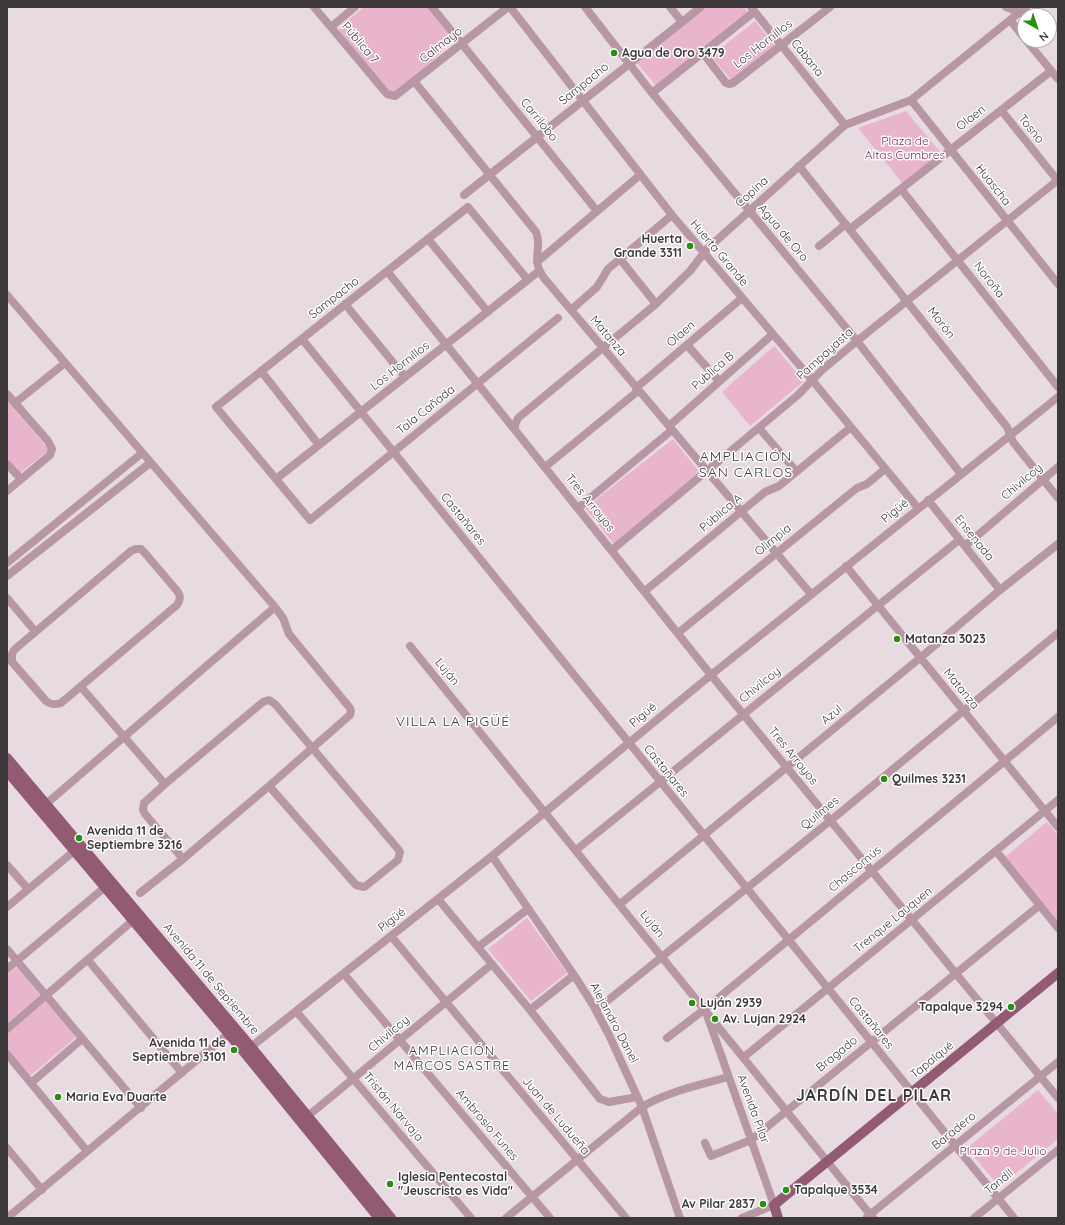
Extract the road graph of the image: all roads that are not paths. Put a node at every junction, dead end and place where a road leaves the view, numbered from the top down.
1 (314, 7) edge
2 (355, 7) edge
3 (432, 7) edge
4 (509, 7) edge
5 (585, 7) edge
6 (670, 7) edge
7 (701, 7) edge
8 (830, 7) edge
9 (1006, 7) edge
10 (752, 9) edge
11 (1017, 9) edge
12 (1017, 14) edge
13 (1010, 20) junction
14 (682, 22) junction
15 (331, 27) junction
16 (1017, 29) edge
17 (462, 44) junction
18 (781, 45) junction
19 (1032, 48) edge
20 (703, 53) junction
21 (628, 63) junction
22 (1051, 71) junction
23 (1058, 79) edge
24 (414, 81) junction
25 (652, 93) junction
26 (387, 94) joint
27 (582, 100) junction
28 (911, 100) junction
29 (1001, 110) junction
30 (845, 125) junction
31 (537, 136) junction
32 (950, 150) junction
33 (799, 166) junction
34 (490, 174) junction
35 (640, 175) junction
36 (1058, 181) edge
37 (901, 189) junction
38 (464, 195) dead end
39 (597, 211) junction
40 (749, 211) junction
41 (672, 215) junction
42 (1006, 221) junction
43 (848, 226) junction
44 (428, 239) junction
45 (819, 246) dead end
46 (704, 253) junction
47 (620, 260) junction
48 (958, 260) junction
49 (537, 262) junction
50 (387, 271) junction
51 (539, 271) junction
52 (528, 280) junction
53 (1058, 284) edge
54 (7, 295) edge
55 (742, 298) junction
56 (907, 300) junction
57 (345, 304) junction
58 (656, 304) junction
59 (571, 310) junction
60 (488, 312) junction
61 (558, 318) dead end
62 (773, 334) junction
63 (302, 339) junction
64 (857, 341) junction
65 (446, 345) junction
66 (687, 345) junction
67 (603, 348) junction
68 (65, 364) junction
69 (261, 371) junction
70 (404, 377) junction
71 (812, 380) junction
72 (719, 381) junction
73 (477, 384) junction
74 (1058, 387) edge
75 (637, 390) junction
76 (7, 394) edge
77 (1058, 397) edge
78 (15, 403) junction
79 (361, 412) junction
80 (515, 427) junction
81 (851, 427) junction
82 (670, 428) junction
83 (758, 428) junction
84 (1010, 436) junction
85 (319, 445) junction
86 (393, 452) junction
87 (142, 453) junction
88 (150, 463) junction
89 (7, 464) edge
90 (544, 467) junction
91 (1058, 467) edge
92 (886, 470) junction
93 (707, 471) junction
94 (796, 471) junction
95 (961, 474) junction
96 (276, 479) junction
97 (21, 480) junction
98 (1043, 480) junction
99 (7, 491) edge
100 (1058, 498) edge
101 (928, 500) junction
102 (578, 508) junction
103 (918, 508) junction
104 (742, 512) junction
105 (962, 543) junction
106 (1058, 544) edge
107 (612, 550) junction
108 (776, 553) junction
109 (7, 563) edge
110 (846, 566) junction
111 (7, 576) edge
112 (1000, 590) junction
113 (645, 591) junction
114 (811, 594) junction
115 (7, 598) edge
116 (877, 605) junction
117 (275, 607) junction
118 (35, 631) junction
119 (678, 633) junction
120 (1058, 633) edge
121 (410, 646) dead end
122 (920, 658) junction
123 (711, 675) junction
124 (80, 687) junction
125 (964, 711) junction
126 (743, 714) junction
127 (1058, 717) edge
128 (124, 736) junction
129 (628, 743) junction
130 (313, 748) junction
131 (7, 758) edge
132 (1004, 761) junction
133 (787, 768) junction
134 (7, 771) edge
135 (660, 782) junction
136 (165, 784) junction
137 (269, 786) junction
138 (1058, 800) edge
139 (46, 804) junction
140 (1045, 811) junction
141 (545, 812) junction
142 (830, 820) junction
143 (1058, 827) edge
144 (704, 836) junction
145 (77, 848) junction
146 (576, 850) junction
147 (996, 851) junction
148 (492, 856) junction
149 (183, 859) junction
150 (7, 865) edge
151 (872, 871) junction
152 (108, 884) junction
153 (28, 889) junction
154 (746, 889) junction
155 (140, 893) dead end
156 (438, 899) junction
157 (620, 904) junction
158 (7, 906) edge
159 (1040, 906) junction
160 (528, 909) junction
161 (136, 918) junction
162 (912, 920) junction
163 (1058, 928) edge
164 (391, 936) junction
165 (788, 940) junction
166 (478, 947) junction
167 (7, 949) edge
168 (662, 956) junction
169 (88, 960) junction
170 (17, 961) junction
171 (492, 964) junction
172 (7, 969) edge
173 (955, 973) junction
174 (1058, 973) edge
175 (344, 974) junction
176 (574, 975) junction
177 (828, 989) junction
178 (46, 995) junction
179 (446, 1002) junction
180 (705, 1009) junction
181 (530, 1010) junction
182 (596, 1010) junction
183 (296, 1011) junction
184 (997, 1023) junction
185 (7, 1029) edge
186 (232, 1031) junction
187 (82, 1038) junction
188 (666, 1038) dead end
189 (400, 1040) junction
190 (871, 1042) junction
191 (247, 1050) junction
192 (7, 1054) edge
193 (744, 1057) junction
194 (1058, 1062) edge
195 (182, 1073) junction
196 (728, 1076) junction
197 (1040, 1077) junction
198 (353, 1079) junction
199 (31, 1083) junction
200 (912, 1093) junction
201 (637, 1097) junction
202 (1058, 1098) edge
203 (642, 1107) junction
204 (141, 1108) junction
205 (787, 1111) junction
206 (304, 1119) junction
207 (751, 1140) junction
208 (705, 1143) dead end
209 (955, 1146) junction
210 (7, 1148) edge
211 (1058, 1150) edge
212 (87, 1151) junction
213 (577, 1160) junction
214 (828, 1161) junction
215 (42, 1190) junction
216 (532, 1196) junction
217 (998, 1199) junction
218 (774, 1206) junction
219 (870, 1217) edge
220 (8, 1218) edge
221 (379, 1218) edge
222 (391, 1218) edge
223 (471, 1218) edge
224 (506, 1218) edge
225 (550, 1218) edge
226 (626, 1218) edge
227 (680, 1218) edge
228 (742, 1218) edge
229 (778, 1218) edge
230 (974, 1218) edge
231 (1014, 1218) edge

1 - 15 street, Pública 7
2 - 15 street
3 - 17 street, Carrilobo
4 - 17 street, Calmayo
4 - 27 street, Huerta Grande
5 - 21 street, Agua de Oro
6 - 14 street
7 - 14 street, Sampacho
8 - 18 street, Los Hornillos
9 - 11 street
10 - 18 street, Cabana
10 - 20 street
12 - 13 street, Copina
13 - 16 street
13 - 28 street, Copina
14 - 21 street, Sampacho
15 - 26 street, Pública 7
17 - 24 street, Calmayo
17 - 31 street, Carrilobo
18 - 20 street, Los Hornillos
18 - 30 street, Cabana
19 - 22 street
20 - 25 street
21 - 25 street, Agua de Oro
21 - 27 street, Sampacho
22 - 23 street
22 - 29 street, Olaen
24 - 26 street, Calmayo
24 - 34 street, Matanza
25 - 40 street, Agua de Oro
27 - 31 street, Sampacho
27 - 35 street, Huerta Grande
28 - 30 street, Copina
28 - 32 street, Huascha
29 - 32 street, Olaen
29 - 36 street, Tosno
30 - 33 street, Copina
31 - 34 street, Sampacho
31 - 39 street, Carrilobo
32 - 37 street, Olaen
32 - 42 street, Huascha
33 - 40 street, Copina
33 - 43 street, Morón
34 - 38 street, Sampacho
34 - 49 street, Matanza
35 - 39 street
35 - 41 street, Huerta Grande
36 - 42 street, Pampayasta
37 - 43 street, Olaen
37 - 48 street, Noroña
39 - 49 street
40 - 46 street, Copina
40 - 64 street, Agua de Oro
41 - 46 street, Huerta Grande
41 - 47 street
42 - 48 street, Pampayasta
42 - 53 street, Huascha
43 - 45 street, Olaen
43 - 56 street, Morón
44 - 50 street, Sampacho
44 - 52 street, Sampacho
44 - 60 street
46 - 55 street, Huerta Grande
46 - 58 street, Copina
47 - 58 street
47 - 59 street
48 - 56 street, Pampayasta
48 - 74 street, Noroña
49 - 51 street, Matanza
50 - 57 street, Sampacho
50 - 65 street, Tres Arroyos
51 - 52 street, Los Hornillos
51 - 59 street, Matanza
52 - 60 street, Los Hornillos
54 - 68 street
55 - 62 street, Huerta Grande
55 - 66 street, Olaen
56 - 64 street, Pampayasta
56 - 84 street, Morón
57 - 63 street, Sampacho
57 - 70 street
58 - 67 street, Copina
59 - 67 street, Matanza
60 - 65 street, Los Hornillos
61 - 73 street, Tala Cañada
62 - 71 street, Huerta Grande
62 - 72 street, Publica B
63 - 69 street, Sampacho
63 - 79 street, Castañares
64 - 71 street, Pampayasta
64 - 95 street, Agua de Oro
65 - 70 street, Los Hornillos
65 - 73 street, Tres Arroyos
66 - 72 street
66 - 75 street, Olaen
67 - 75 street, Matanza
67 - 80 street, Copina
68 - 78 street
68 - 87 street
69 - 85 street
69 - 96 street, Sampacho
70 - 79 street, Los Hornillos
71 - 81 street, Huerta Grande
71 - 83 street, Pampayasta
72 - 82 street, Publica B
73 - 80 street, Tres Arroyos
73 - 86 street, Tala Cañada
75 - 82 street, Matanza
75 - 90 street, Olaen
76 - 78 street
77 - 84 street, Pigüé
78 - 97 street
79 - 85 street, Los Hornillos
79 - 86 street, Castañares
80 - 90 street, Tres Arroyos
81 - 92 street, Huerta Grande
81 - 94 street, Pública A
82 - 93 street, Matanza
82 - 102 street, Publica B
83 - 93 street, Pampayasta
83 - 94 street
84 - 95 street, Pigüé
84 - 98 street, Morón
85 - 96 street, Los Hornillos
86 - 96 street, Tala Cañada
86 - 129 street, Castañares
87 - 88 street
87 - 109 street
88 - 111 street
88 - 117 street
89 - 97 street
90 - 102 street, Tres Arroyos
91 - 98 street, Chivilcoy
92 - 103 street, Huerta Grande
92 - 108 street, Olimpia
93 - 104 street, Matanza
93 - 107 street, Pampayasta
94 - 104 street, Pública A
95 - 101 street, Pigüé
97 - 99 street
98 - 100 street, Morón
98 - 105 street, Chivilcoy
101 - 103 street, Pigüé
101 - 105 street, Ensenada
102 - 107 street, Tres Arroyos
103 - 110 street, Pigüé
104 - 108 street, Matanza
104 - 113 street, Pública A
105 - 112 street, Ensenada
105 - 116 street, Chivilcoy
106 - 112 street, Azul
107 - 113 street, Tres Arroyos
108 - 114 street, Matanza
108 - 119 street, Olimpia
110 - 114 street, Pigüé
110 - 116 street, Matanza
112 - 122 street, Azul
113 - 119 street, Tres Arroyos
114 - 123 street, Pigüé
115 - 118 street
116 - 122 street, Matanza
116 - 126 street, Chivilcoy
117 - 128 street
117 - 130 street
118 - 124 street
118 - 124 street
119 - 123 street, Tres Arroyos
120 - 125 street, Quilmes
121 - 141 street, Luján
122 - 125 street, Matanza
122 - 133 street, Azul
123 - 126 street, Tres Arroyos
123 - 129 street, Pigüé
124 - 128 street
125 - 132 street, Matanza
125 - 142 street, Quilmes
126 - 133 street, Tres Arroyos
126 - 135 street, Chivilcoy
127 - 132 street, Chascomús
128 - 136 street
128 - 139 street
129 - 135 street, Castañares
129 - 141 street, Pigüé
130 - 136 street
130 - 137 street
130 - 137 street
131 - 139 main road, Avenida 11 de Septiembre
132 - 140 street, Matanza
132 - 151 street, Chascomús
133 - 142 street, Tres Arroyos
133 - 144 street, Azul
134 - 145 main road, Avenida 11 de Septiembre
135 - 144 street, Castañares
135 - 146 street, Chivilcoy
136 - 149 street
137 - 149 street
138 - 140 street, Trenque Lauquen
139 - 145 main road, Avenida 11 de Septiembre
140 - 143 street, Matanza
140 - 147 street, Trenque Lauquen
141 - 146 street, Luján
141 - 148 street, Pigüé
142 - 151 street, Tres Arroyos
142 - 154 street, Quilmes
144 - 154 street, Castañares
144 - 157 street, Azul
145 - 152 main road, Avenida 11 de Septiembre
145 - 153 street
146 - 157 street, Luján
147 - 159 street
147 - 162 street, Trenque Lauquen
148 - 156 street, Pigüé
148 - 160 street, Alejandro Danel
149 - 155 street
150 - 153 street
151 - 162 street, Tres Arroyos
151 - 165 street, Chascomús
152 - 161 main road, Avenida 11 de Septiembre
152 - 170 street
153 - 158 street
154 - 165 street, Castañares
154 - 168 street, Quilmes
156 - 164 street, Pigüé
156 - 166 street
157 - 168 street, Luján
159 - 163 street
159 - 173 street, Bragado
160 - 166 street
160 - 176 street, Alejandro Danel
161 - 169 street
161 - 186 main road, Avenida 11 de Septiembre
162 - 173 street, Tres Arroyos
162 - 177 street, Trenque Lauquen
164 - 175 street, Pigüé
164 - 179 street, Juan de Ludueña
165 - 177 street, Castañares
165 - 180 street, Chascomús
166 - 171 street
167 - 170 street
168 - 180 street, Luján
168 - 182 street, Quilmes
169 - 178 street
169 - 195 street
170 - 172 street
170 - 178 street
171 - 179 street, Chivilcoy
171 - 181 street
173 - 184 street, Tres Arroyos
173 - 190 street, Bragado
174 - 184 main road, Tapalqué
175 - 183 street, Pigüé
175 - 189 street, Ambrosio Funes
176 - 181 street
176 - 182 street, Alejandro Danel
177 - 190 street, Castañares
177 - 193 street, Trenque Lauquen
178 - 185 street
178 - 187 street
179 - 189 street, Chivilcoy
179 - 213 street, Juan de Ludueña
180 - 188 street, Chascomús
180 - 193 street, Luján
180 - 196 street, Avenida Pilar
181 - 201 street
182 - 201 street, Alejandro Danel
183 - 191 street, Pigüé
183 - 198 street, Tristán Narvaja
184 - 197 street, Tres Arroyos
184 - 200 main road, Tapalqué
186 - 191 main road, Avenida 11 de Septiembre
186 - 195 street
187 - 199 street
187 - 204 street
189 - 198 street, Chivilcoy
189 - 216 street, Ambrosio Funes
190 - 200 street, Castañares
190 - 205 street, Bragado
191 - 206 main road, Avenida 11 de Septiembre
192 - 199 street
193 - 205 street, Luján
194 - 197 street, Baradero
195 - 204 street
196 - 203 street
196 - 207 street, Avenida Pilar
197 - 202 street, Tres Arroyos
197 - 209 street, Baradero
198 - 206 street, Chivilcoy
198 - 223 street, Tristán Narvaja
199 - 212 street
200 - 209 street, Castañares
200 - 214 main road, Tapalqué
201 - 203 street, Alejandro Danel
203 - 213 street
203 - 227 street, Alejandro Danel
204 - 212 street
205 - 207 street, Bragado
205 - 214 street, Luján
206 - 221 main road, Avenida 11 de Septiembre
206 - 222 main road, Avenida 11 de Septiembre
207 - 208 street, Bragado
207 - 218 street, Avenida Pilar
209 - 217 street, Castañares
209 - 219 street, Baradero
210 - 215 street
211 - 217 street, Tandil
212 - 215 street
213 - 216 street
213 - 226 street, Juan de Ludueña
214 - 218 main road, Tapalqué
214 - 219 street, Luján
215 - 220 street
216 - 224 street
216 - 225 street, Ambrosio Funes
217 - 230 street, Tandil
217 - 231 street, Castañares
218 - 228 street, Tapalqué
218 - 229 main road, Avenida Pilar

